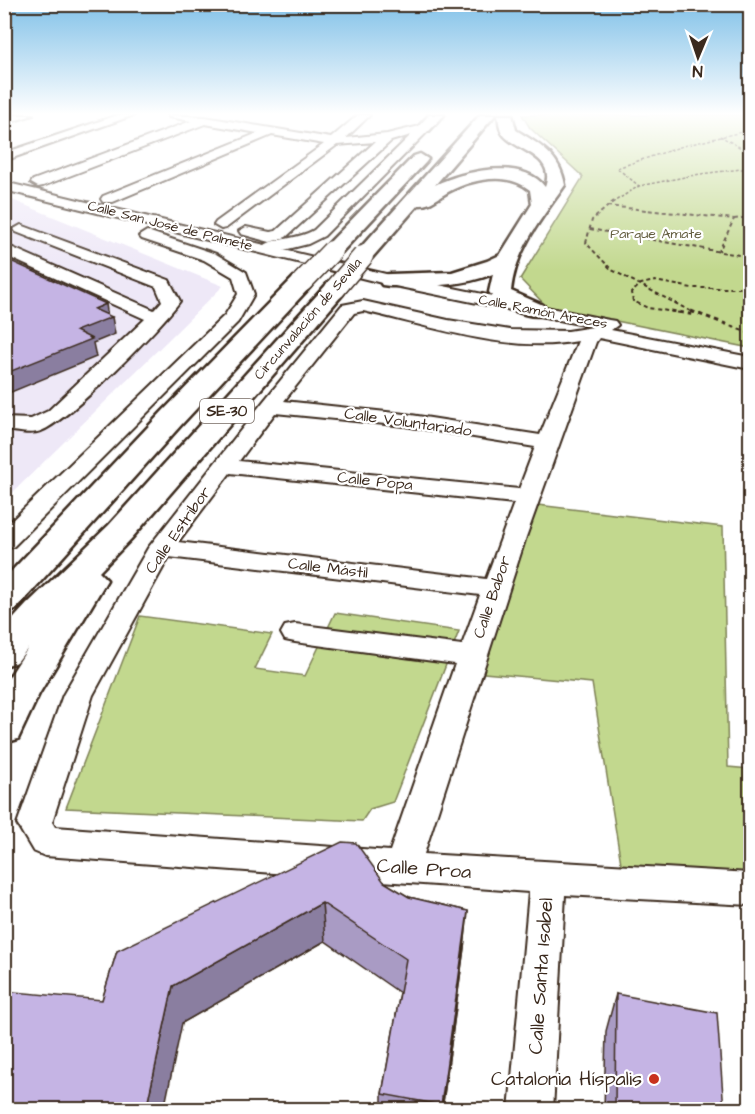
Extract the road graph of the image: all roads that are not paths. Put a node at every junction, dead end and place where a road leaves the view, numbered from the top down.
1 (92, 167) edge
2 (185, 167) edge
3 (300, 167) edge
4 (355, 167) edge
5 (385, 167) edge
6 (416, 167) edge
7 (442, 167) edge
8 (554, 167) edge
9 (4, 175) edge
10 (4, 188) edge
11 (42, 188) junction
12 (108, 199) junction
13 (541, 203) junction
14 (403, 211) junction
15 (221, 225) junction
16 (4, 237) edge
17 (254, 247) junction
18 (4, 249) edge
19 (510, 258) junction
20 (334, 269) junction
21 (390, 280) joint
22 (500, 283) junction
23 (463, 290) junction
24 (535, 310) junction
25 (157, 318) junction
26 (595, 332) junction
27 (750, 354) edge
28 (750, 363) edge
29 (270, 406) junction
30 (172, 418) junction
31 (4, 424) edge
32 (546, 442) junction
33 (224, 466) junction
34 (526, 497) junction
35 (120, 532) junction
36 (4, 542) edge
37 (161, 548) junction
38 (4, 584) edge
39 (494, 588) junction
40 (4, 601) edge
41 (295, 633) dead end
42 (4, 653) edge
43 (472, 656) junction
44 (4, 728) edge
45 (34, 824) joint
46 (402, 867) junction
47 (548, 878) junction
48 (750, 889) edge
49 (531, 1110) edge

1 - 11 street
2 - 12 street
3 - 15 street
4 - 15 street, Calle San José de Palmete
5 - 17 street
6 - 20 highway, Circunvalación de Sevilla / SE-30
7 - 14 highway, Circunvalación de Sevilla / SE-30
8 - 13 highway
9 - 11 street, Calle San José de Palmete
10 - 11 street, Calle San José de Palmete
10 - 36 street
11 - 12 street, Calle San José de Palmete
11 - 17 street, Calle San José de Palmete
12 - 15 street, Calle San José de Palmete
13 - 14 highway
13 - 19 highway
14 - 20 highway, Circunvalación de Sevilla / SE-30, bridge
16 - 25 street
17 - 20 street, Calle San José de Palmete
18 - 25 street
19 - 22 highway
19 - 23 highway
20 - 21 street
20 - 30 highway, Circunvalación de Sevilla / SE-30, bridge
20 - 35 highway, Circunvalación de Sevilla / SE-30
21 - 23 highway
22 - 23 highway
22 - 24 highway
23 - 24 street, Calle Ramón Areces
24 - 27 street, Calle Ramón Areces
25 - 31 street
26 - 28 street
26 - 29 street, Calle Estribor
26 - 32 street, Calle Babor
29 - 32 street, Calle Voluntariado
29 - 33 street, Calle Estribor
30 - 38 highway
30 - 40 highway, Circunvalación de Sevilla / SE-30
32 - 34 street, Calle Babor
33 - 34 street, Calle Popa
33 - 37 street, Calle Estribor
34 - 39 street, Calle Babor
35 - 42 highway, Circunvalación de Sevilla / SE-30
35 - 44 highway
37 - 39 street, Calle Mástil
37 - 45 street, Calle Estribor
39 - 43 street, Calle Babor
41 - 43 street
43 - 46 street, Calle Babor
45 - 46 street, Calle Proa
46 - 47 street, Calle Proa
47 - 48 street, Calle Proa
47 - 49 street, Calle Santa Isabel

